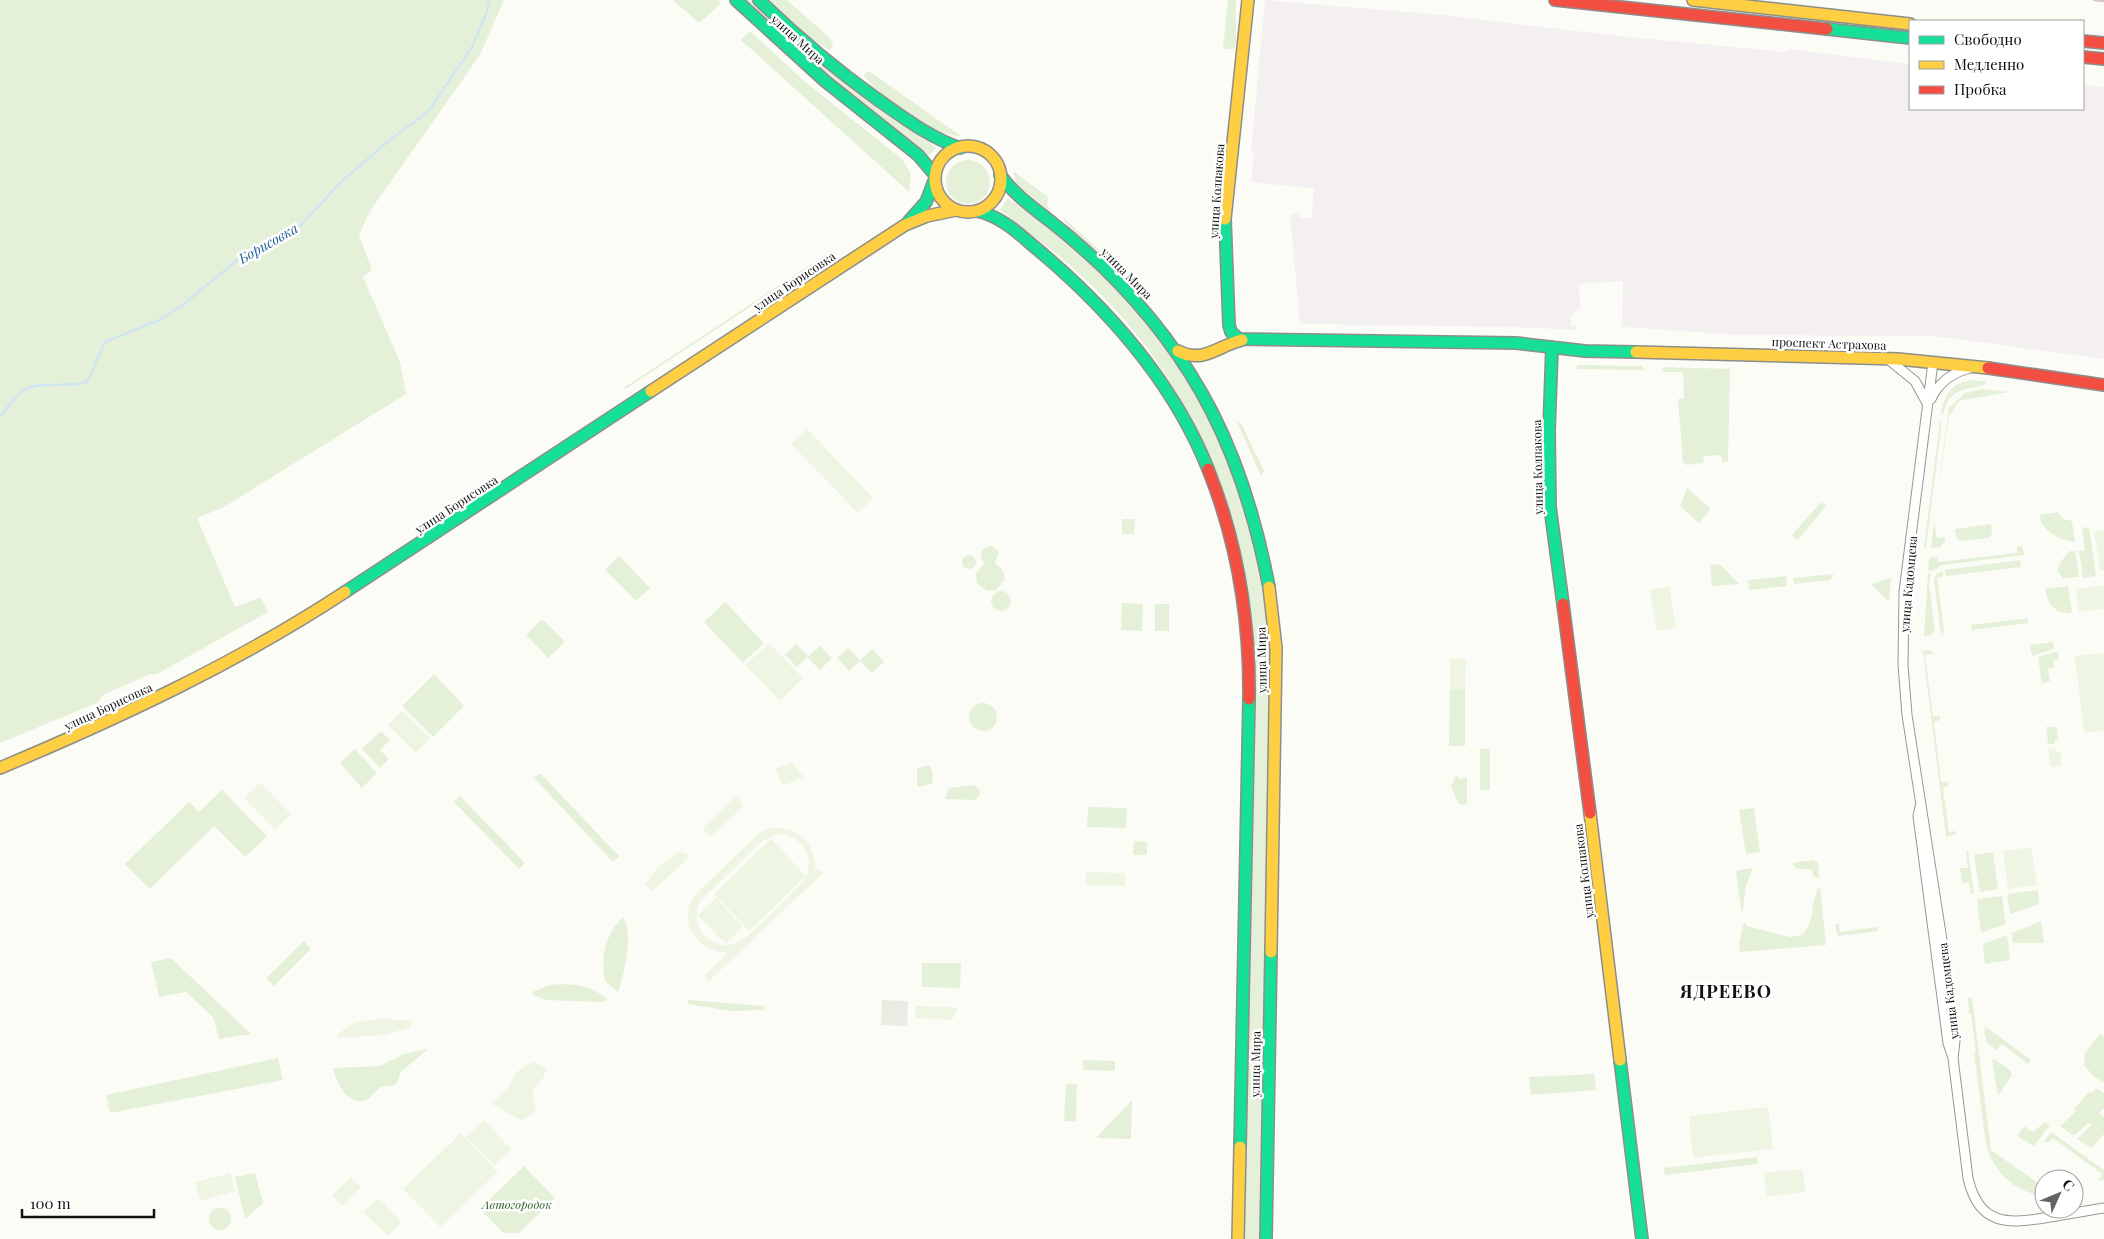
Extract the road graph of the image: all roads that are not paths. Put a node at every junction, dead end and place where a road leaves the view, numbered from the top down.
1 (736, 0) edge
2 (759, 0) edge
3 (1248, 0) edge
4 (1555, 0) edge
5 (1693, 0) edge
6 (1909, 24) edge
7 (1909, 38) edge
8 (2084, 41) edge
9 (2104, 43) edge
10 (2084, 57) edge
11 (2104, 59) edge
12 (960, 148) junction
13 (1000, 175) junction
14 (934, 178) junction
15 (956, 210) junction
16 (977, 211) junction
17 (905, 224) junction
18 (1229, 325) junction
19 (1242, 340) junction
20 (1220, 346) junction
21 (1552, 347) junction
22 (1174, 348) junction
23 (1207, 355) junction
24 (1885, 358) junction
25 (1933, 362) junction
26 (1976, 366) junction
27 (2104, 385) edge
28 (1200, 388) junction
29 (1928, 409) junction
30 (0, 768) edge
31 (2104, 1208) edge
32 (1238, 1239) edge
33 (1266, 1239) edge
34 (1642, 1239) edge

1 - 14 main road, улица Мира
2 - 12 main road, улица Мира
3 - 18 main road, улица Колпакова
4 - 7 main road
5 - 6 main road
8 - 9 main road
10 - 11 main road
12 - 13 main road
12 - 14 main road
13 - 16 main road
13 - 22 main road, улица Мира
14 - 15 main road
14 - 17 main road, улица Борисовка
15 - 16 main road
15 - 17 main road, улица Борисовка
16 - 32 main road, улица Мира
17 - 30 main road, улица Борисовка
18 - 19 main road
18 - 20 main road
19 - 20 main road
19 - 21 main road
20 - 23 main road
21 - 24 main road, проспект Астрахова
21 - 34 main road, улица Колпакова
22 - 23 main road
22 - 28 main road, улица Мира
23 - 28 main road
24 - 25 main road, проспект Астрахова
24 - 29 street
25 - 26 main road, проспект Астрахова
25 - 29 street, улица Кадомцева
26 - 27 main road, проспект Астрахова
26 - 29 street
28 - 33 main road, улица Мира
29 - 31 street, улица Кадомцева

